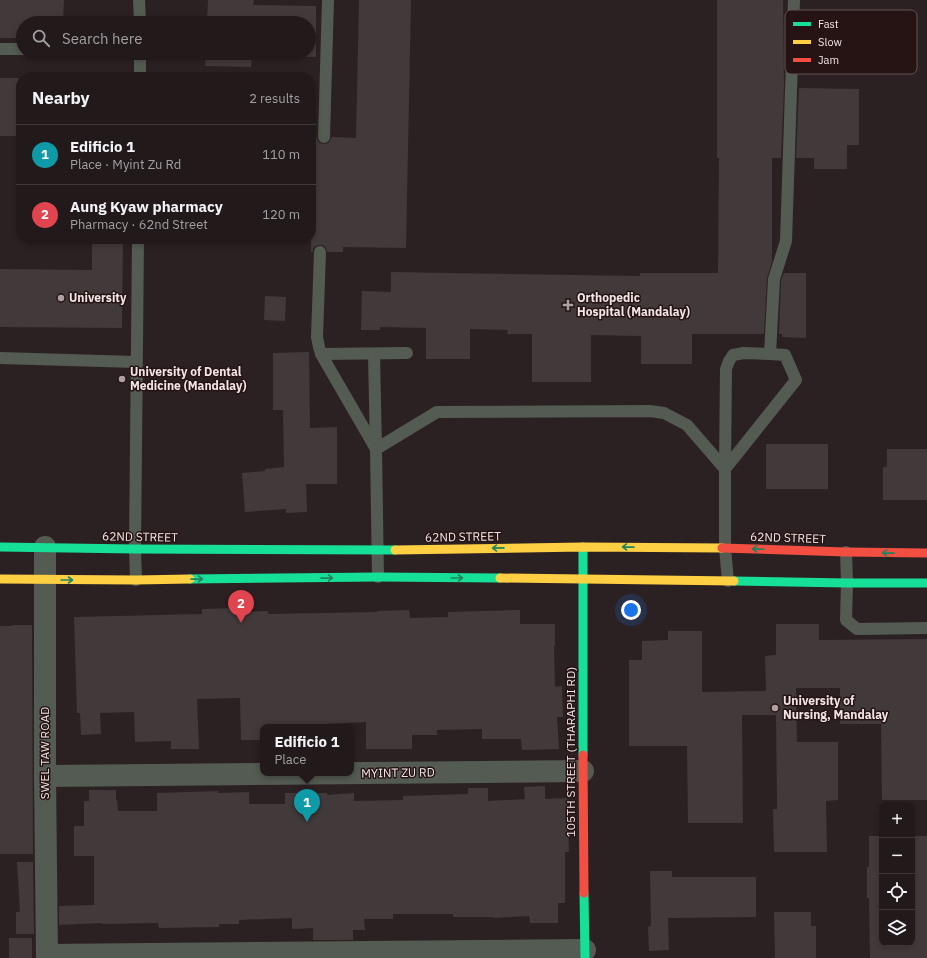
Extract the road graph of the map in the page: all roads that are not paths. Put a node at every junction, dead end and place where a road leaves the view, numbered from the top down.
1 (139, 0) edge
2 (328, 0) edge
3 (794, 0) edge
4 (794, 10) edge
5 (140, 16) edge
6 (0, 49) edge
7 (16, 49) edge
8 (140, 60) edge
9 (140, 72) edge
10 (792, 74) edge
11 (324, 137) dead end
12 (138, 244) edge
13 (320, 252) dead end
14 (407, 353) dead end
15 (321, 354) junction
16 (374, 354) junction
17 (770, 354) junction
18 (0, 358) edge
19 (136, 362) junction
20 (376, 449) junction
21 (725, 469) junction
22 (0, 547) edge
23 (45, 547) junction
24 (582, 547) junction
25 (725, 548) junction
26 (135, 550) junction
27 (378, 550) junction
28 (846, 552) junction
29 (927, 553) edge
30 (378, 577) junction
31 (0, 579) edge
32 (44, 579) junction
33 (583, 579) junction
34 (136, 580) junction
35 (728, 581) junction
36 (847, 583) junction
37 (927, 583) edge
38 (927, 628) edge
39 (583, 771) junction
40 (354, 773) edge
41 (260, 774) edge
42 (45, 776) junction
43 (585, 954) edge
44 (47, 956) edge

1 - 5 lane
2 - 11 lane
3 - 4 lane
6 - 7 lane
8 - 9 lane
10 - 17 lane
12 - 19 lane
13 - 15 lane
14 - 16 lane
15 - 16 lane
15 - 20 lane
16 - 20 lane
17 - 21 lane
17 - 21 lane
18 - 19 lane
19 - 26 lane
20 - 21 lane
20 - 27 lane
21 - 25 lane
22 - 23 main road, 62ND STREET
23 - 26 main road, 62ND STREET
23 - 32 street, SWEL TAW ROAD
25 -> 24 main road, 62ND STREET
24 -> 27 main road, 62ND STREET
24 - 33 main road, 105TH STREET (THARAPHI RD)
28 -> 25 main road, 62ND STREET
25 - 35 lane
26 - 27 main road, 62ND STREET
26 - 34 lane
27 - 30 lane
29 -> 28 main road, 62ND STREET
28 - 36 lane
30 -> 33 main road
34 -> 30 main road
31 - 32 main road
32 -> 34 main road
32 - 42 street, SWEL TAW ROAD
33 - 35 main road
33 - 39 main road, 105TH STREET (THARAPHI RD)
35 - 36 main road
36 - 37 main road
36 - 38 lane
39 - 40 street, MYINT ZU RD
39 - 43 main road, 105TH STREET (THARAPHI RD)
41 - 42 street, MYINT ZU RD
42 - 44 street, SWEL TAW ROAD
43 - 44 street

